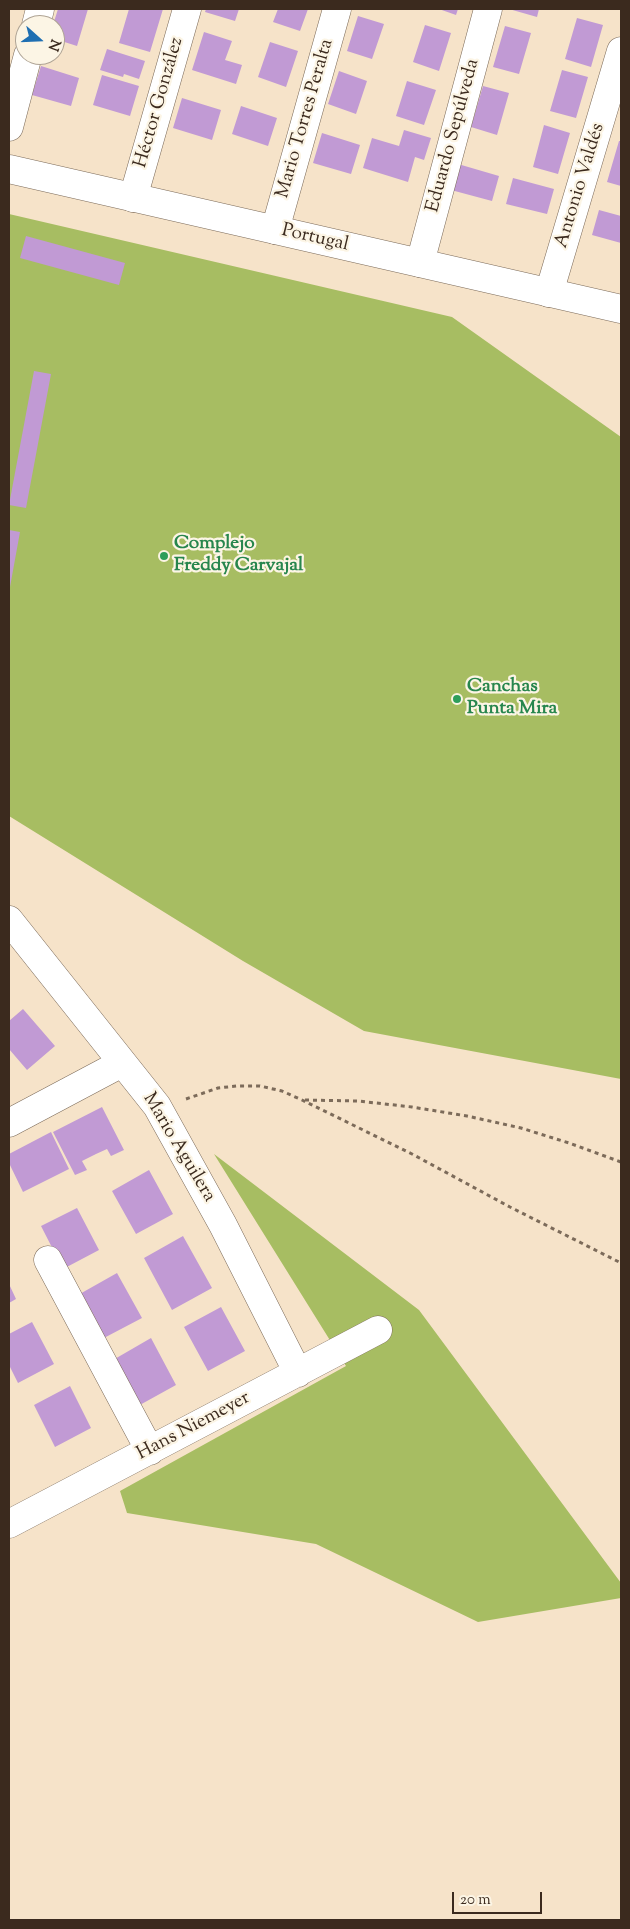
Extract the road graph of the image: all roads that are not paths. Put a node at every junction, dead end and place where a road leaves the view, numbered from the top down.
1 (187, 9) edge
2 (337, 9) edge
3 (488, 9) edge
4 (621, 51) edge
5 (25, 65) edge
6 (9, 127) edge
7 (9, 169) edge
8 (133, 198) junction
9 (275, 230) junction
10 (420, 263) junction
11 (549, 293) junction
12 (621, 310) edge
13 (9, 920) edge
14 (122, 1063) junction
15 (9, 1123) edge
16 (48, 1260) dead end
17 (378, 1330) dead end
18 (298, 1372) junction
19 (150, 1450) junction
20 (9, 1524) edge

1 - 8 street, Héctor González
2 - 9 street, Mario Torres Peralta
3 - 10 street, Eduardo Sepúlveda
4 - 11 street, Antonio Valdés
5 - 6 street
7 - 8 street, Portugal
8 - 9 street, Portugal
9 - 10 street, Portugal
10 - 11 street, Portugal
11 - 12 street, Portugal
13 - 14 street, Mario Aguilera
14 - 15 street
14 - 18 street, Mario Aguilera
16 - 19 street
17 - 18 street, Hans Niemeyer
18 - 19 street, Hans Niemeyer
19 - 20 street, Hans Niemeyer

